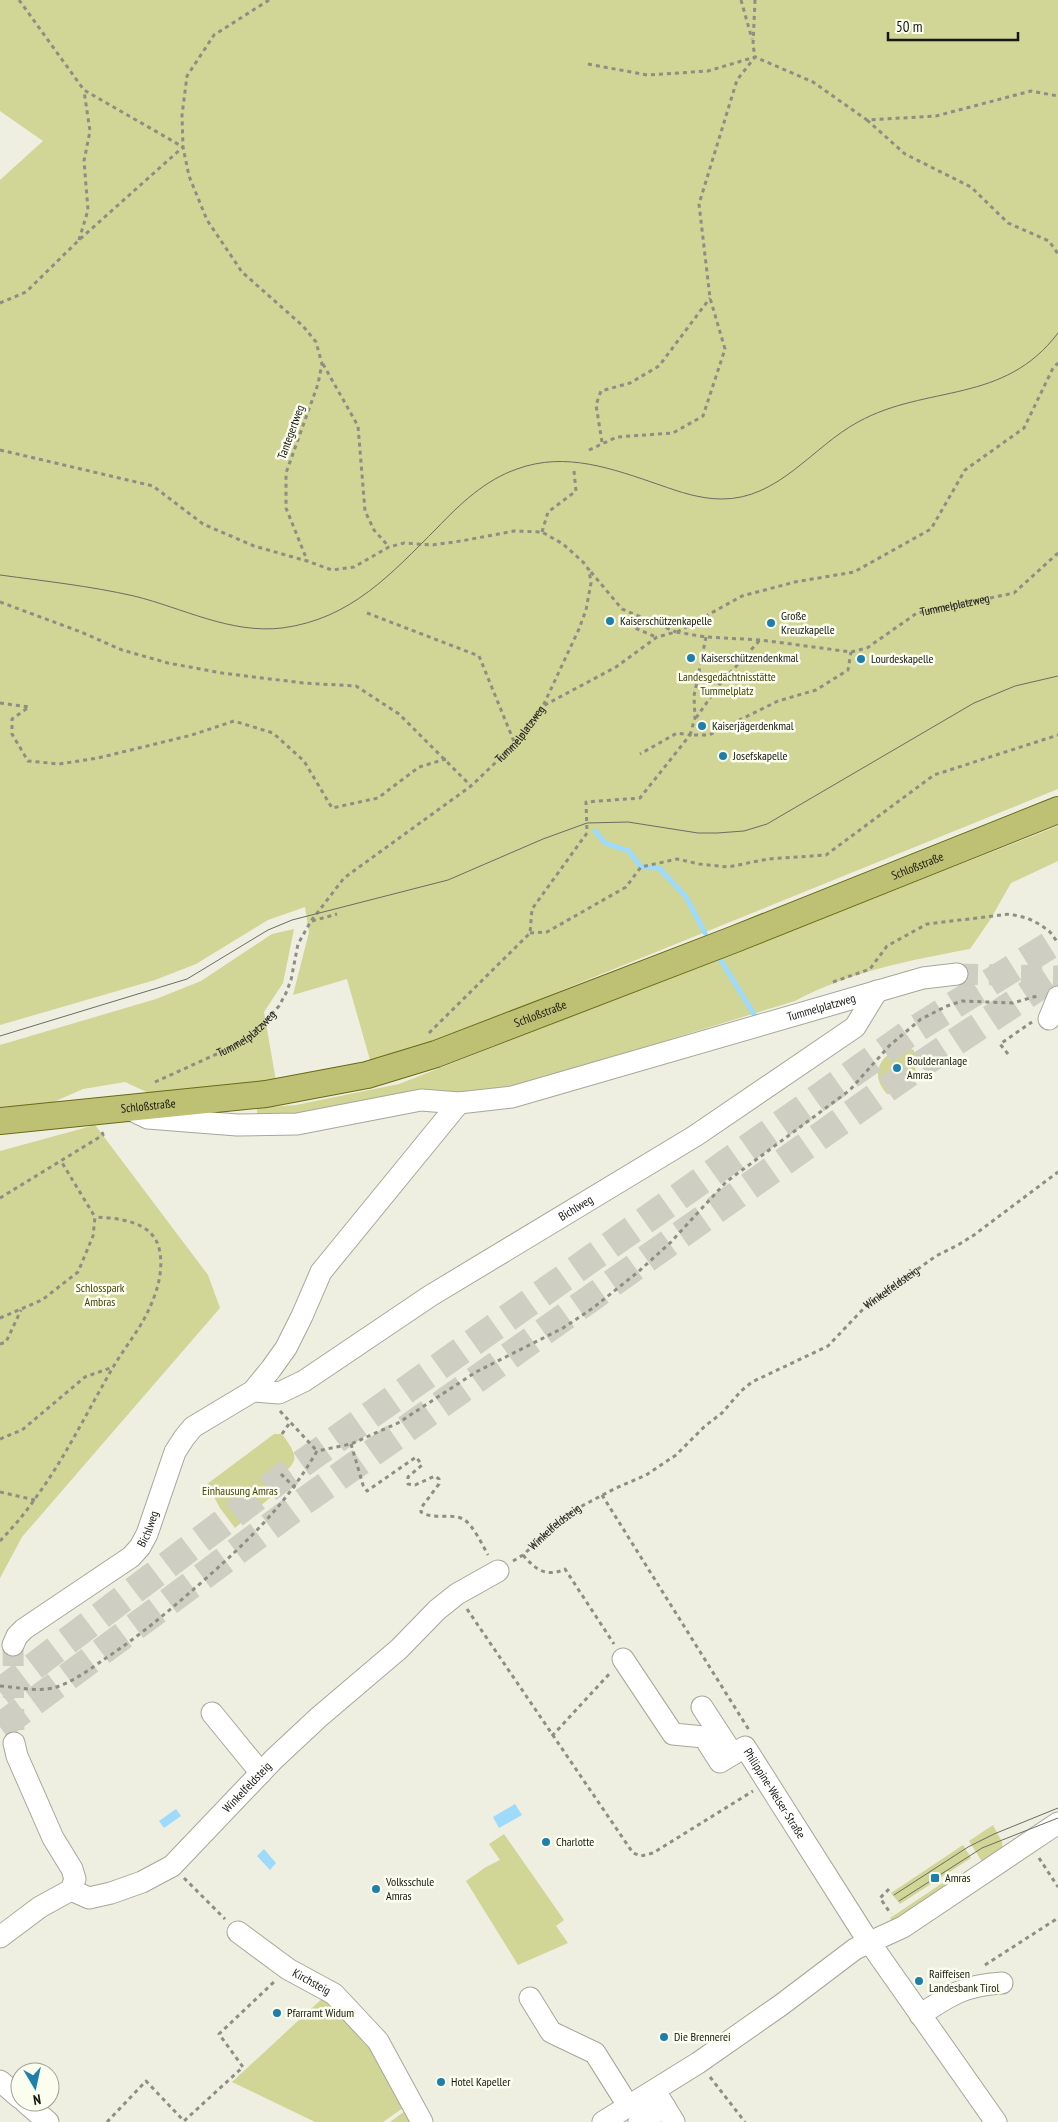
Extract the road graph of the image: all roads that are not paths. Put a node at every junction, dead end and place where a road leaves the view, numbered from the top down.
1 (1058, 810) edge
2 (957, 974) tunnel mouth
3 (877, 991) junction
4 (459, 1103) junction
5 (128, 1109) junction
6 (29, 1119) junction
7 (0, 1121) edge
8 (0, 1133) edge
9 (263, 1392) junction
10 (498, 1571) road end
11 (13, 1645) tunnel mouth
12 (623, 1658) road end
13 (702, 1707) dead end
14 (212, 1712) dead end
15 (14, 1742) tunnel mouth
16 (739, 1750) junction
17 (261, 1773) junction
18 (1058, 1823) edge
19 (72, 1890) junction
20 (238, 1932) road end
21 (0, 1937) edge
22 (869, 1941) junction
23 (1002, 1983) dead end
24 (530, 1998) dead end
25 (920, 2015) junction
26 (0, 2081) edge
27 (10, 2090) edge
28 (665, 2107) edge
29 (634, 2114) edge
30 (422, 2122) edge
31 (604, 2122) edge
32 (996, 2122) edge

1 - 5 main road, Schloßstraße
2 - 3 street, Tummelplatzweg
3 - 4 street, Tummelplatzweg
3 - 9 street, Bichlweg
4 - 5 street, Tummelplatzweg
4 - 9 street, Bichlweg
5 - 6 main road, Schloßstraße
6 - 7 main road
6 - 8 street, Schloßstraße
9 - 11 street, Bichlweg
10 - 17 street, Winkelfeldsteig
12 - 16 street, Philippine-Welser-Straße
13 - 16 street
14 - 17 street
15 - 19 street
16 - 22 street, Philippine-Welser-Straße
17 - 19 street, Winkelfeldsteig
18 - 22 street
19 - 21 street
20 - 30 street, Kirchsteig
22 - 25 street, Philippine-Welser-Straße
22 - 28 street
23 - 25 street
24 - 29 street
25 - 32 street, Philippine-Welser-Straße
26 - 27 street
28 - 29 street
29 - 31 street

